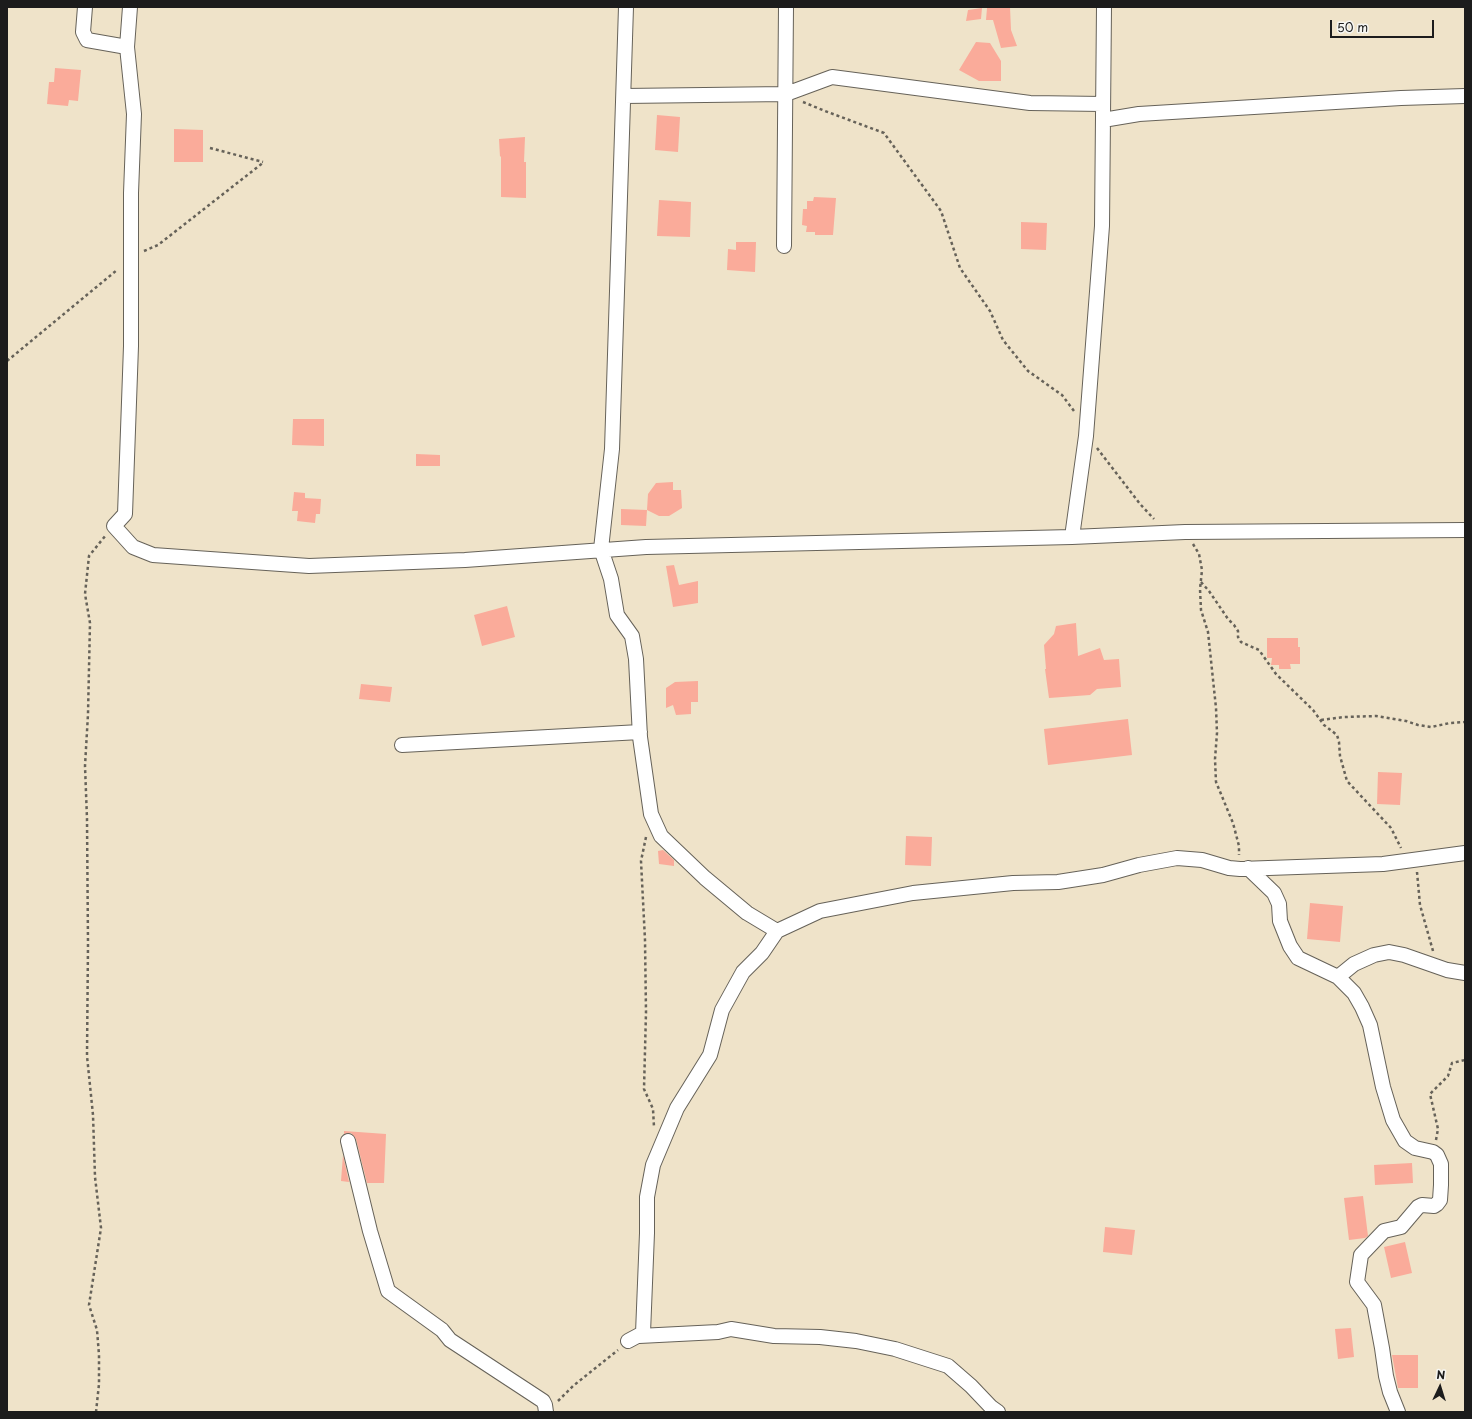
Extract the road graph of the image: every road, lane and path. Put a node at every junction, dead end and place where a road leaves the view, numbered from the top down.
1 (85, 7) edge
2 (130, 7) edge
3 (626, 7) edge
4 (786, 7) edge
5 (1104, 7) edge
6 (127, 47) junction
7 (786, 94) junction
8 (624, 96) junction
9 (1465, 96) edge
10 (1103, 104) junction
11 (1103, 120) junction
12 (210, 148) dead end
13 (784, 246) dead end
14 (131, 258) junction
15 (7, 361) edge
16 (1087, 433) junction
17 (114, 526) junction
18 (1465, 530) edge
19 (1185, 532) junction
20 (1169, 533) junction
21 (1072, 538) junction
22 (601, 549) junction
23 (1201, 582) junction
24 (1321, 720) junction
25 (1465, 722) edge
26 (640, 732) junction
27 (402, 745) dead end
28 (650, 814) junction
29 (1465, 853) edge
30 (1412, 860) junction
31 (1244, 868) junction
32 (777, 931) junction
33 (1435, 965) junction
34 (1465, 973) edge
35 (1338, 978) junction
36 (1465, 1060) edge
37 (654, 1131) dead end
38 (348, 1141) dead end
39 (1433, 1152) junction
40 (634, 1338) junction
41 (558, 1402) dead end
42 (96, 1412) edge
43 (546, 1412) edge
44 (998, 1412) edge
45 (1398, 1412) edge

1 - 6 street
2 - 6 street
3 - 8 street
4 - 7 street
5 - 10 street
6 - 14 street
7 - 8 street
7 - 10 street
7 - 13 street
7 - 16 path
8 - 22 street
9 - 11 street
10 - 11 street
11 - 16 street
12 - 14 path
14 - 15 path
14 - 17 street
16 - 20 path
16 - 21 street
17 - 22 street
17 - 42 path
18 - 19 street
19 - 20 street
19 - 23 path
20 - 21 street
21 - 22 street
22 - 26 street
23 - 24 path
23 - 31 path
24 - 25 path
24 - 30 path
26 - 27 street
26 - 28 street
28 - 32 street
28 - 37 path
29 - 30 street
30 - 31 street
30 - 33 path
31 - 32 street
31 - 35 street
32 - 40 street
33 - 34 street
33 - 35 street
35 - 39 street
36 - 39 path
38 - 43 street
39 - 45 street
40 - 41 path
40 - 44 street

